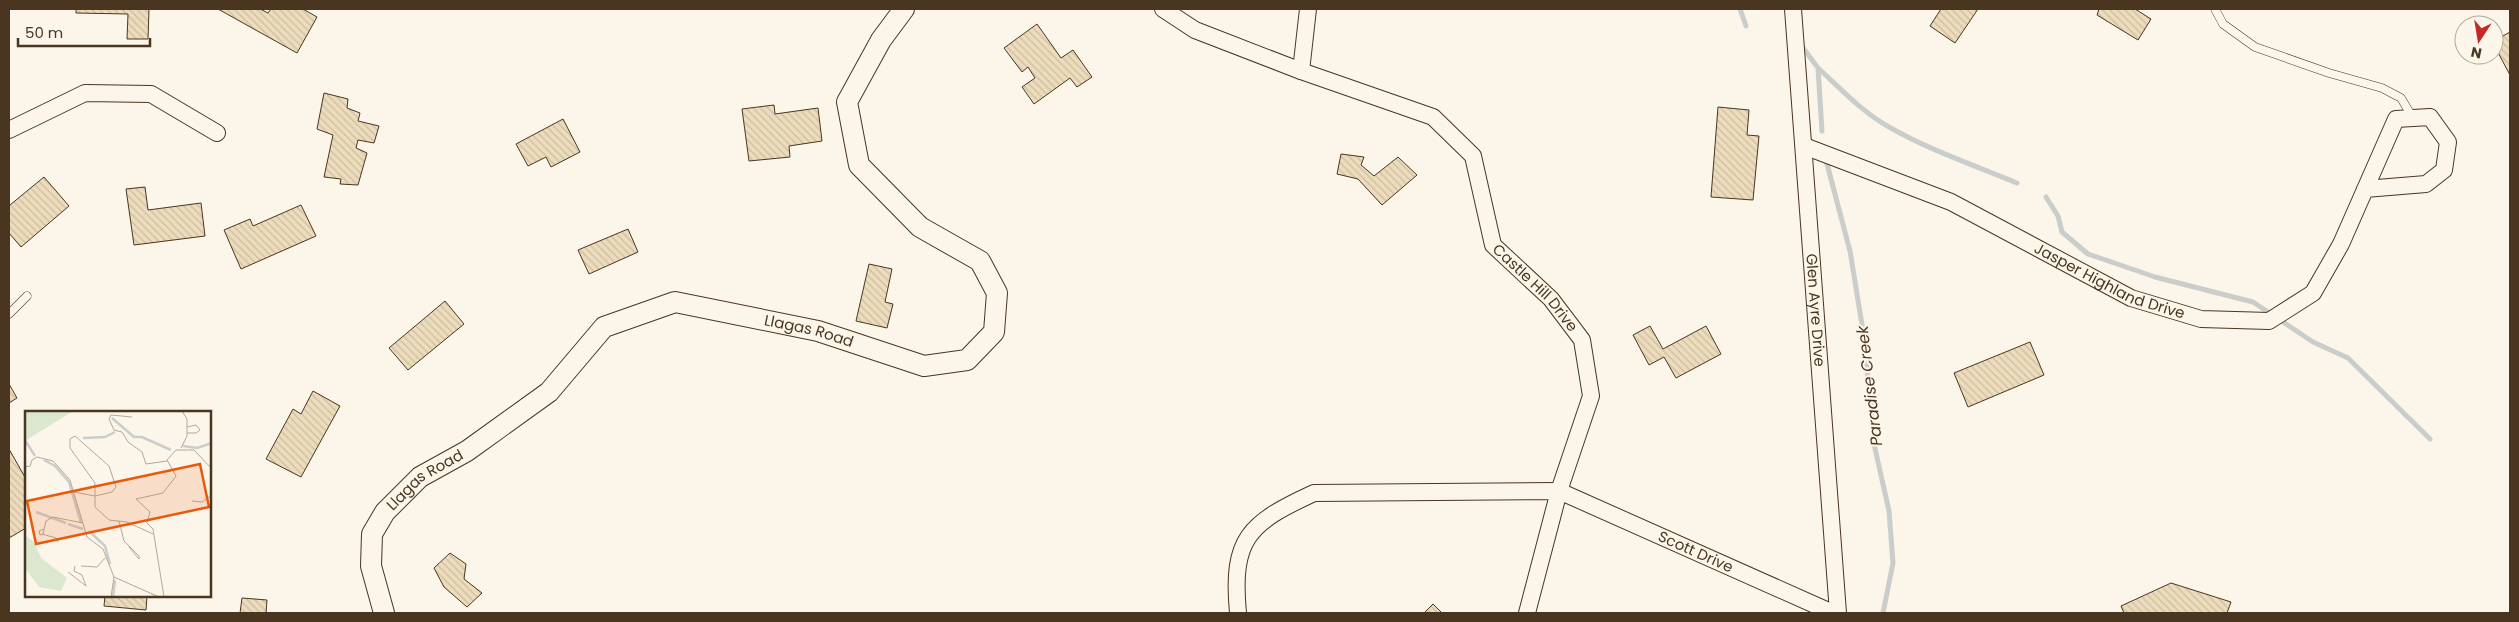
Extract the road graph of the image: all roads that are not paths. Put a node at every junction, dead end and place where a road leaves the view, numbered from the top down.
1 (904, 9) edge
2 (1163, 9) edge
3 (1308, 9) edge
4 (1793, 9) edge
5 (2215, 9) edge
6 (1301, 71) junction
7 (2412, 118) junction
8 (9, 130) edge
9 (216, 133) dead end
10 (1804, 146) junction
11 (2365, 189) junction
12 (26, 296) dead end
13 (9, 314) edge
14 (1559, 491) junction
15 (384, 613) edge
16 (1238, 613) edge
17 (1527, 613) edge
18 (1833, 613) edge
19 (1838, 613) edge

1 - 15 street, Llagas Road
2 - 6 street, Castle Hill Drive
3 - 6 street
4 - 10 street, Glen Ayre Drive
5 - 7 lane
6 - 14 street, Castle Hill Drive
7 - 11 street, Jasper Highland Drive
7 - 11 street
8 - 9 street
10 - 11 street, Jasper Highland Drive
10 - 19 street, Glen Ayre Drive
12 - 13 lane
14 - 16 street
14 - 17 street, Castle Hill Drive
14 - 18 street, Scott Drive

